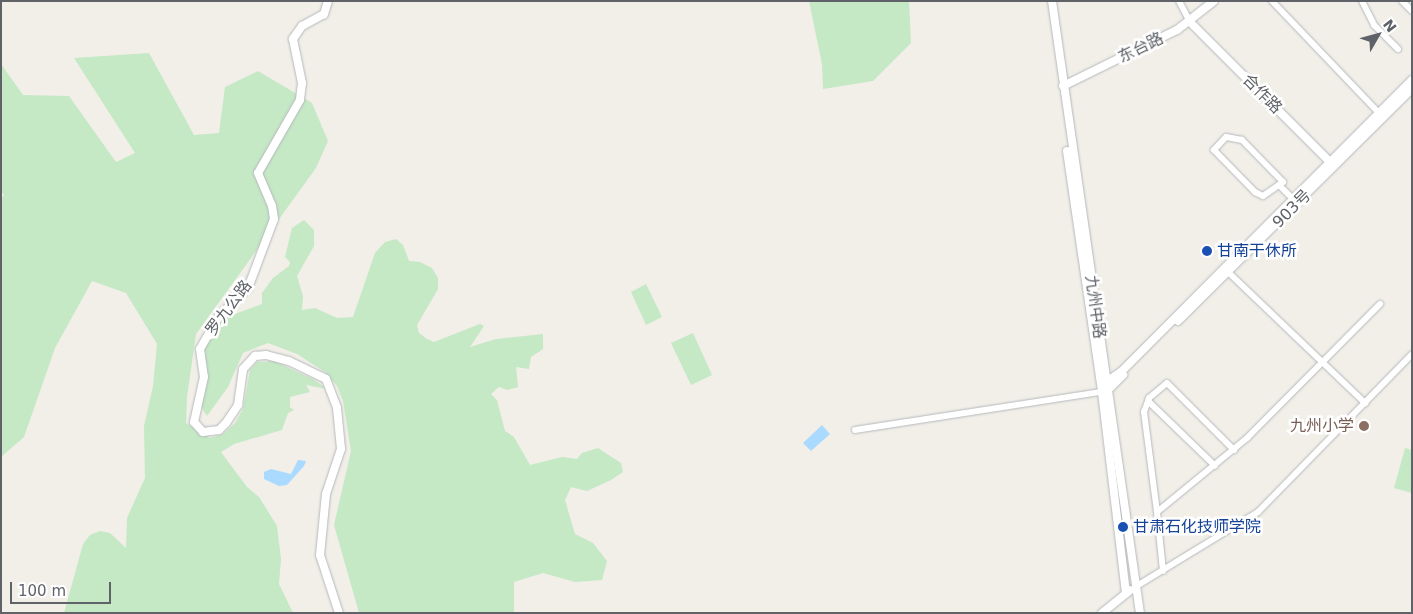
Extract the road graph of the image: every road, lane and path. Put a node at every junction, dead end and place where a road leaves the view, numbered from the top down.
1 (328, 1) edge
2 (1047, 1) edge
3 (1052, 1) edge
4 (1179, 1) edge
5 (1214, 1) edge
6 (1272, 1) edge
7 (1362, 1) edge
8 (1402, 1) edge
9 (1412, 10) edge
10 (1190, 22) junction
11 (1398, 49) dead end
12 (1412, 80) edge
13 (1063, 86) junction
14 (1412, 89) edge
15 (1381, 115) junction
16 (1332, 164) junction
17 (1279, 185) junction
18 (1295, 200) junction
19 (1228, 272) junction
20 (1380, 304) dead end
21 (1412, 354) edge
22 (1323, 363) junction
23 (1104, 388) junction
24 (1148, 401) junction
25 (1365, 403) junction
26 (855, 430) dead end
27 (1234, 450) junction
28 (1215, 466) junction
29 (1157, 512) junction
30 (1164, 570) junction
31 (1135, 587) junction
32 (1126, 593) junction
33 (339, 613) edge
34 (1102, 613) edge
35 (1140, 613) edge

1 - 33 street, 罗九公路
2 - 23 street
3 - 13 street, 九州中路
4 - 10 street
5 - 10 street, 东台路
6 - 15 street
7 - 11 street
8 - 9 street
10 - 13 street, 东台路
10 - 16 street, 合作路
12 - 15 street
13 - 23 street, 九州中路
14 - 15 street, 903号
15 - 16 street, 903号
16 - 18 street, 903号
17 - 17 street
17 - 18 street
18 - 19 street, 903号
18 - 23 street
19 - 22 street
19 - 23 street, 903号
20 - 22 street
21 - 25 street
22 - 25 street
22 - 27 street
23 - 26 street
23 - 31 street, 九州中路
23 - 32 street
24 - 27 street
24 - 28 street
24 - 29 street
25 - 30 street
27 - 28 street
28 - 29 street
29 - 30 street
30 - 31 street
31 - 32 street
31 - 35 street, 九州中路
32 - 34 street

